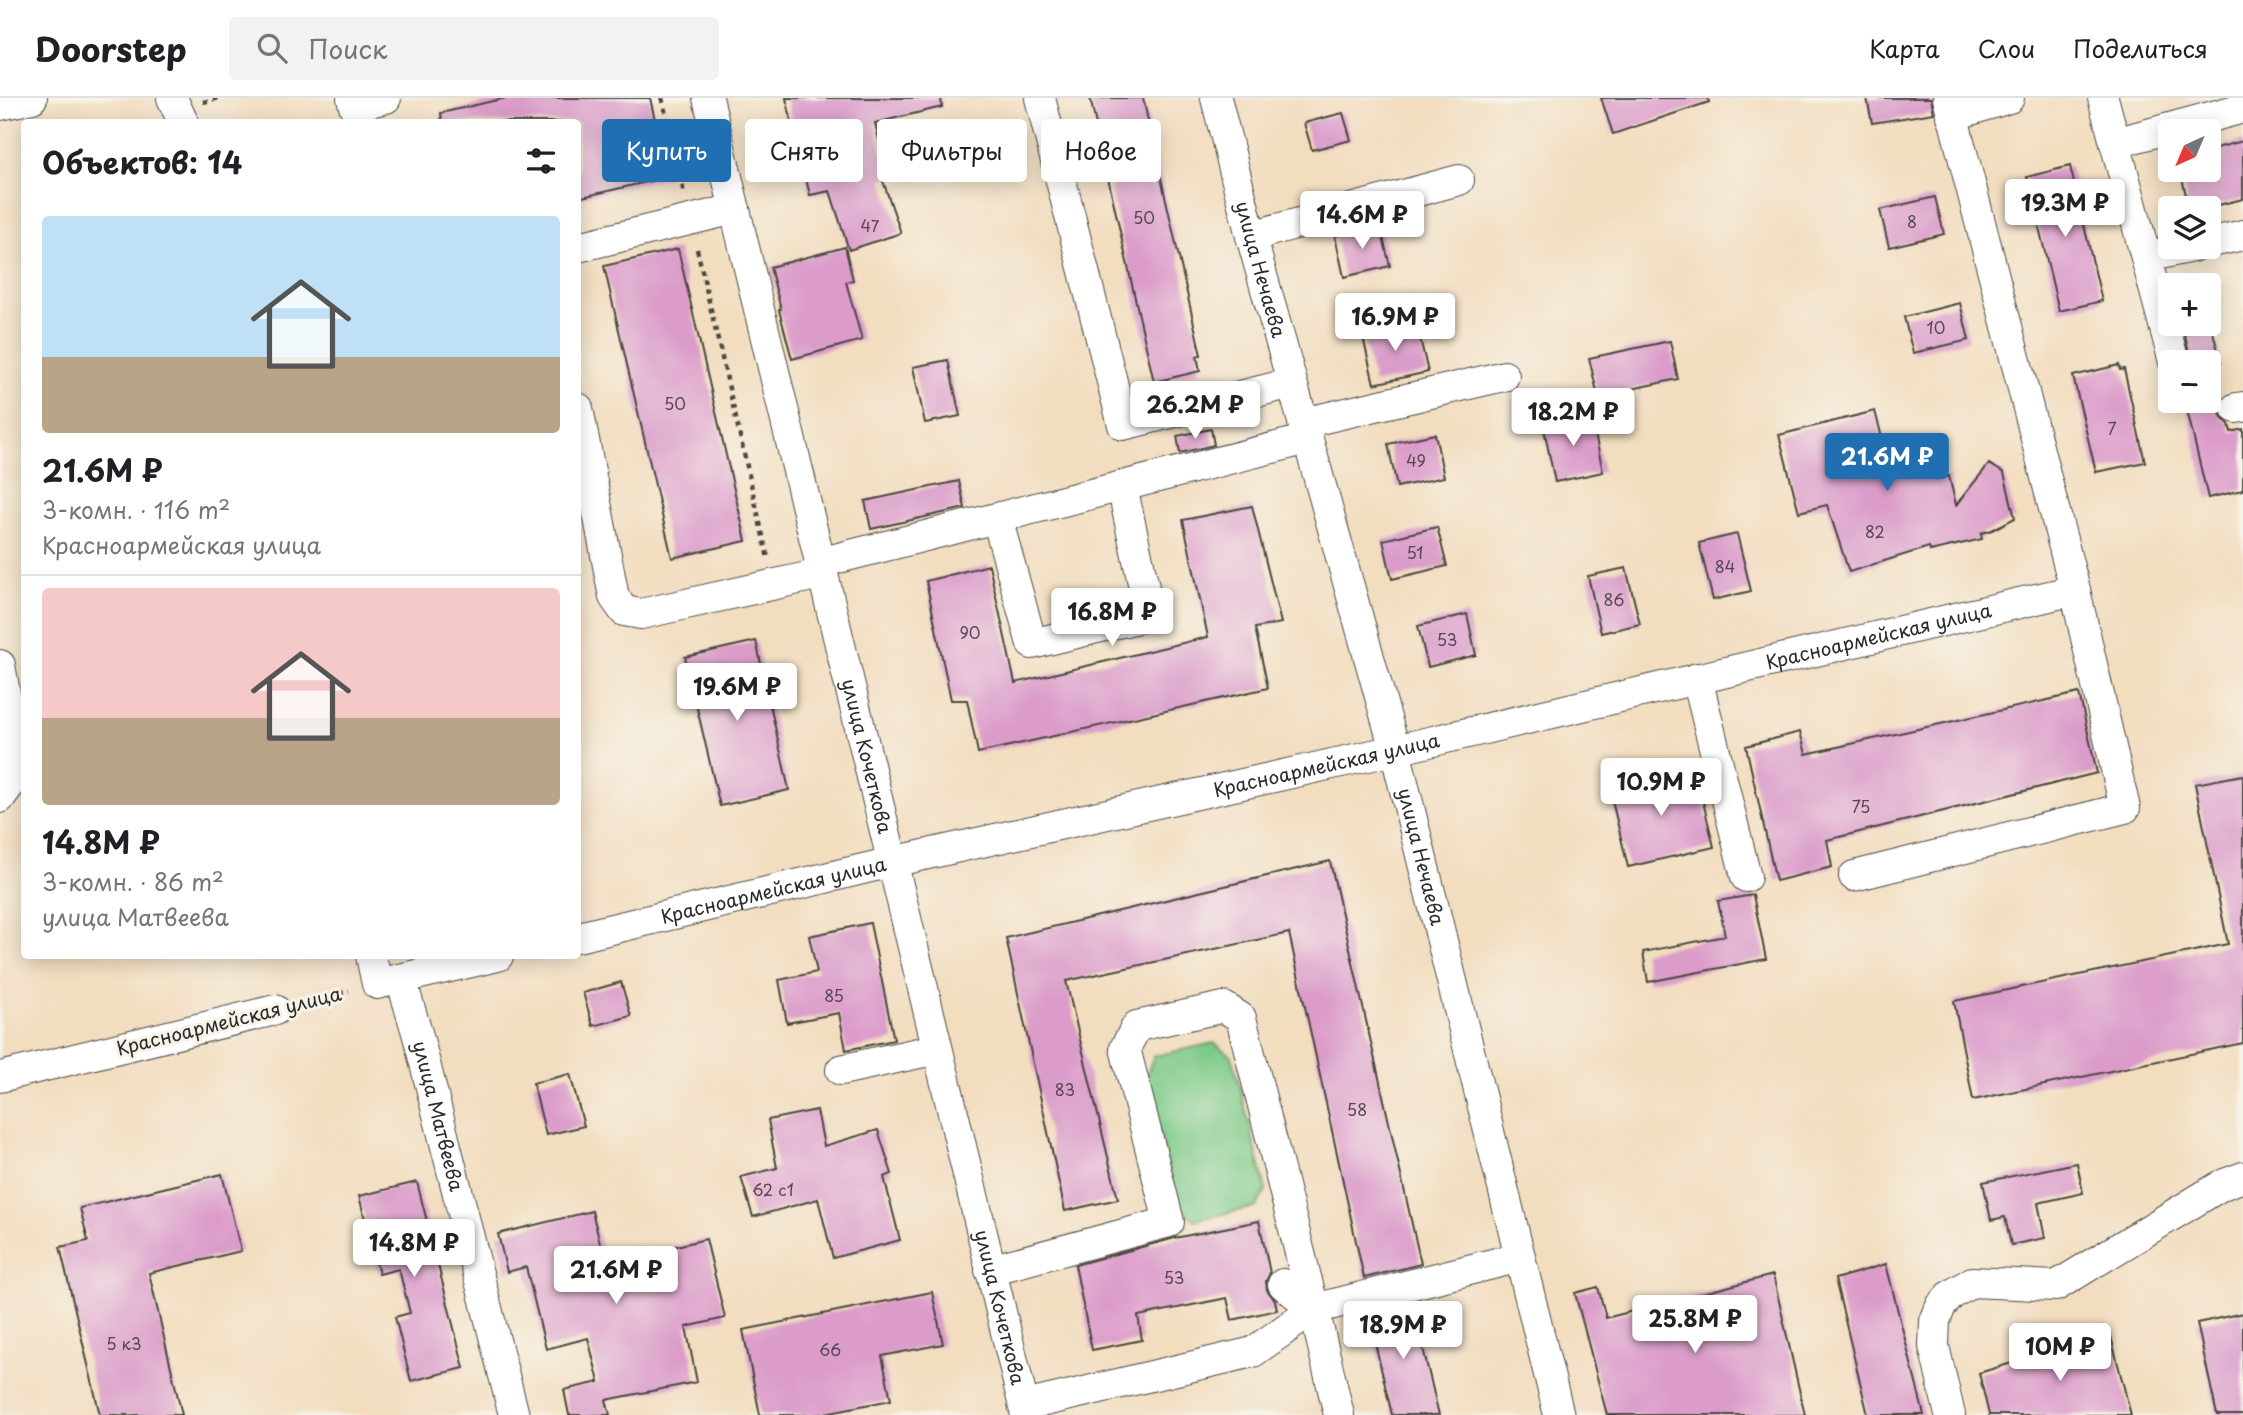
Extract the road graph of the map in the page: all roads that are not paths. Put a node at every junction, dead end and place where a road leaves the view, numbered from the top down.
1 (32, 98) edge
2 (172, 98) edge
3 (352, 98) edge
4 (386, 98) edge
5 (708, 98) edge
6 (1040, 98) edge
7 (1216, 98) edge
8 (2009, 98) edge
9 (2103, 98) edge
10 (0, 105) edge
11 (1950, 107) edge
12 (2243, 108) edge
13 (193, 112) edge
14 (2115, 143) junction
15 (1459, 180) dead end
16 (735, 209) junction
17 (1251, 236) junction
18 (2243, 236) edge
19 (2221, 240) edge
20 (581, 246) edge
21 (2158, 254) edge
22 (2146, 257) junction
23 (2171, 350) edge
24 (1504, 376) dead end
25 (1292, 383) junction
26 (581, 424) edge
27 (1306, 431) junction
28 (1122, 486) junction
29 (997, 518) junction
30 (820, 568) junction
31 (2076, 590) junction
32 (0, 665) edge
33 (1697, 678) junction
34 (1395, 750) junction
35 (0, 798) edge
36 (892, 862) junction
37 (1854, 876) dead end
38 (1746, 877) dead end
39 (581, 936) edge
40 (373, 959) edge
41 (485, 959) edge
42 (389, 982) junction
43 (275, 1010) road end
44 (937, 1049) junction
45 (841, 1070) dead end
46 (0, 1077) edge
47 (2243, 1177) edge
48 (1520, 1257) junction
49 (990, 1270) junction
50 (1283, 1284) dead end
51 (1314, 1309) junction
52 (1025, 1410) edge
53 (514, 1415) edge
54 (1339, 1415) edge
55 (1559, 1415) edge
56 (1950, 1415) edge

1 - 10 street
2 - 13 street
3 - 4 street
5 - 16 street, улица Кочеткова
6 - 25 street
7 - 17 street, улица Нечаева
8 - 11 street
9 - 14 street
11 - 31 street
12 - 14 street
14 - 22 street
15 - 17 street
16 - 20 street
16 - 30 street, улица Кочеткова
17 - 25 street, улица Нечаева
18 - 19 street
21 - 22 street
22 - 23 street
24 - 27 street
25 - 27 street, улица Нечаева
26 - 30 street
27 - 28 street
27 - 34 street, улица Нечаева
28 - 29 street
28 - 29 street
29 - 30 street
30 - 36 street, улица Кочеткова
31 - 33 street, Красноармейская улица
31 - 37 street
32 - 35 street
33 - 34 street, Красноармейская улица
33 - 38 street
34 - 36 street, Красноармейская улица
34 - 48 street, улица Нечаева
36 - 39 street, Красноармейская улица
36 - 44 street, улица Кочеткова
40 - 42 street, улица Матвеева
41 - 42 street
42 - 53 street, улица Матвеева
43 - 46 street, Красноармейская улица
44 - 45 street
44 - 49 street, улица Кочеткова
47 - 56 street
48 - 51 street
48 - 55 street, улица Нечаева
49 - 51 street
49 - 52 street, улица Кочеткова
50 - 51 street
51 - 52 street
51 - 54 street

